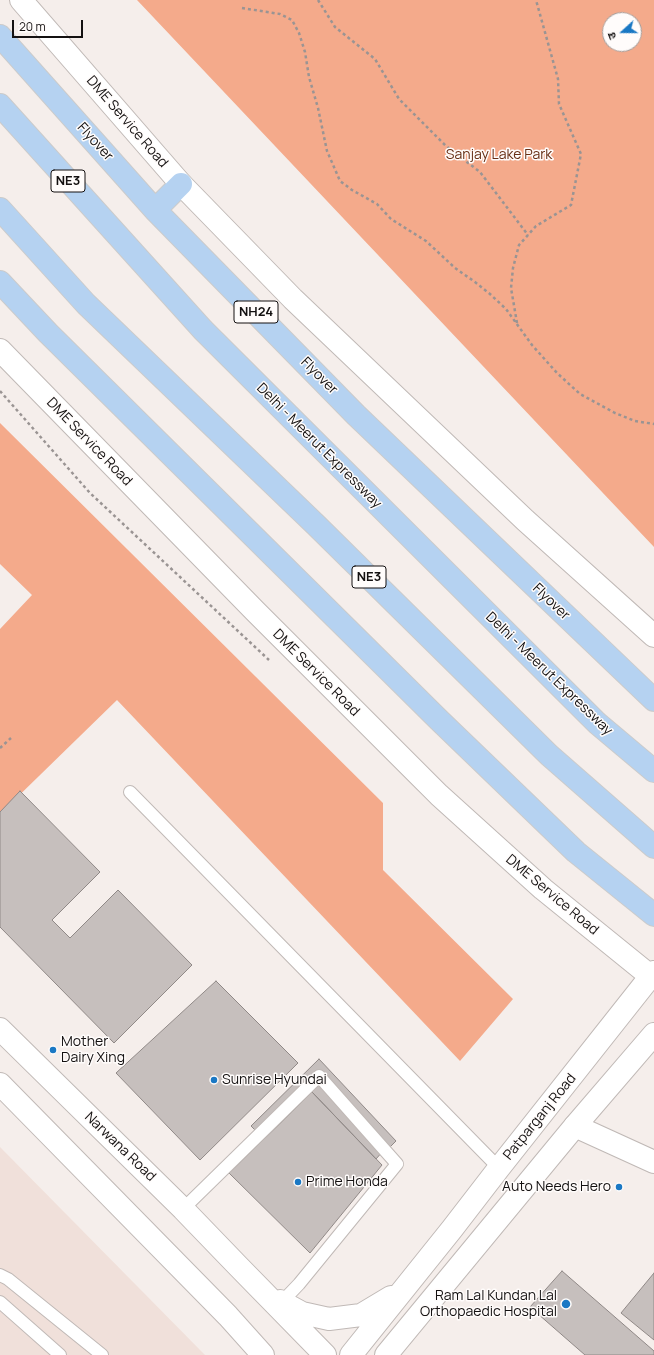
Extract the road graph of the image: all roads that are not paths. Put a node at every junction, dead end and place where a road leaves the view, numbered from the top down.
1 (21, 0) edge
2 (0, 36) edge
3 (0, 105) edge
4 (181, 184) junction
5 (0, 209) edge
6 (155, 210) junction
7 (0, 282) edge
8 (0, 350) edge
9 (654, 636) edge
10 (654, 700) edge
11 (654, 771) edge
12 (130, 792) dead end
13 (654, 847) edge
14 (654, 915) edge
15 (653, 976) edge
16 (0, 1029) edge
17 (654, 1034) edge
18 (0, 1084) edge
19 (575, 1126) junction
20 (654, 1162) edge
21 (499, 1168) junction
22 (183, 1209) junction
23 (0, 1275) edge
24 (401, 1292) junction
25 (0, 1302) edge
26 (280, 1305) junction
27 (228, 1316) junction
28 (60, 1355) edge
29 (102, 1355) edge
30 (251, 1355) edge
31 (263, 1355) edge
32 (325, 1355) edge
33 (351, 1355) edge
34 (386, 1355) edge

1 - 4 main road, DME Service Road
2 - 6 highway, Flyover / NH24
3 - 11 highway, Delhi - Meerut Expressway / NE3
4 - 6 highway
4 - 9 main road, DME Service Road
5 - 13 highway, NE3
6 - 10 highway, Flyover / NH24
7 - 14 highway
8 - 15 main road, DME Service Road
12 - 21 lane
15 - 21 main road, Patparganj Road
16 - 22 main road, Narwana Road
17 - 19 main road
18 - 27 main road
19 - 20 main road
19 - 34 main road
21 - 24 main road, Patparganj Road
22 - 26 main road, Narwana Road
22 - 26 lane
23 - 29 lane
24 - 26 main road
24 - 33 main road, Patparganj Road
25 - 28 lane
26 - 32 main road
27 - 30 main road
27 - 31 main road

